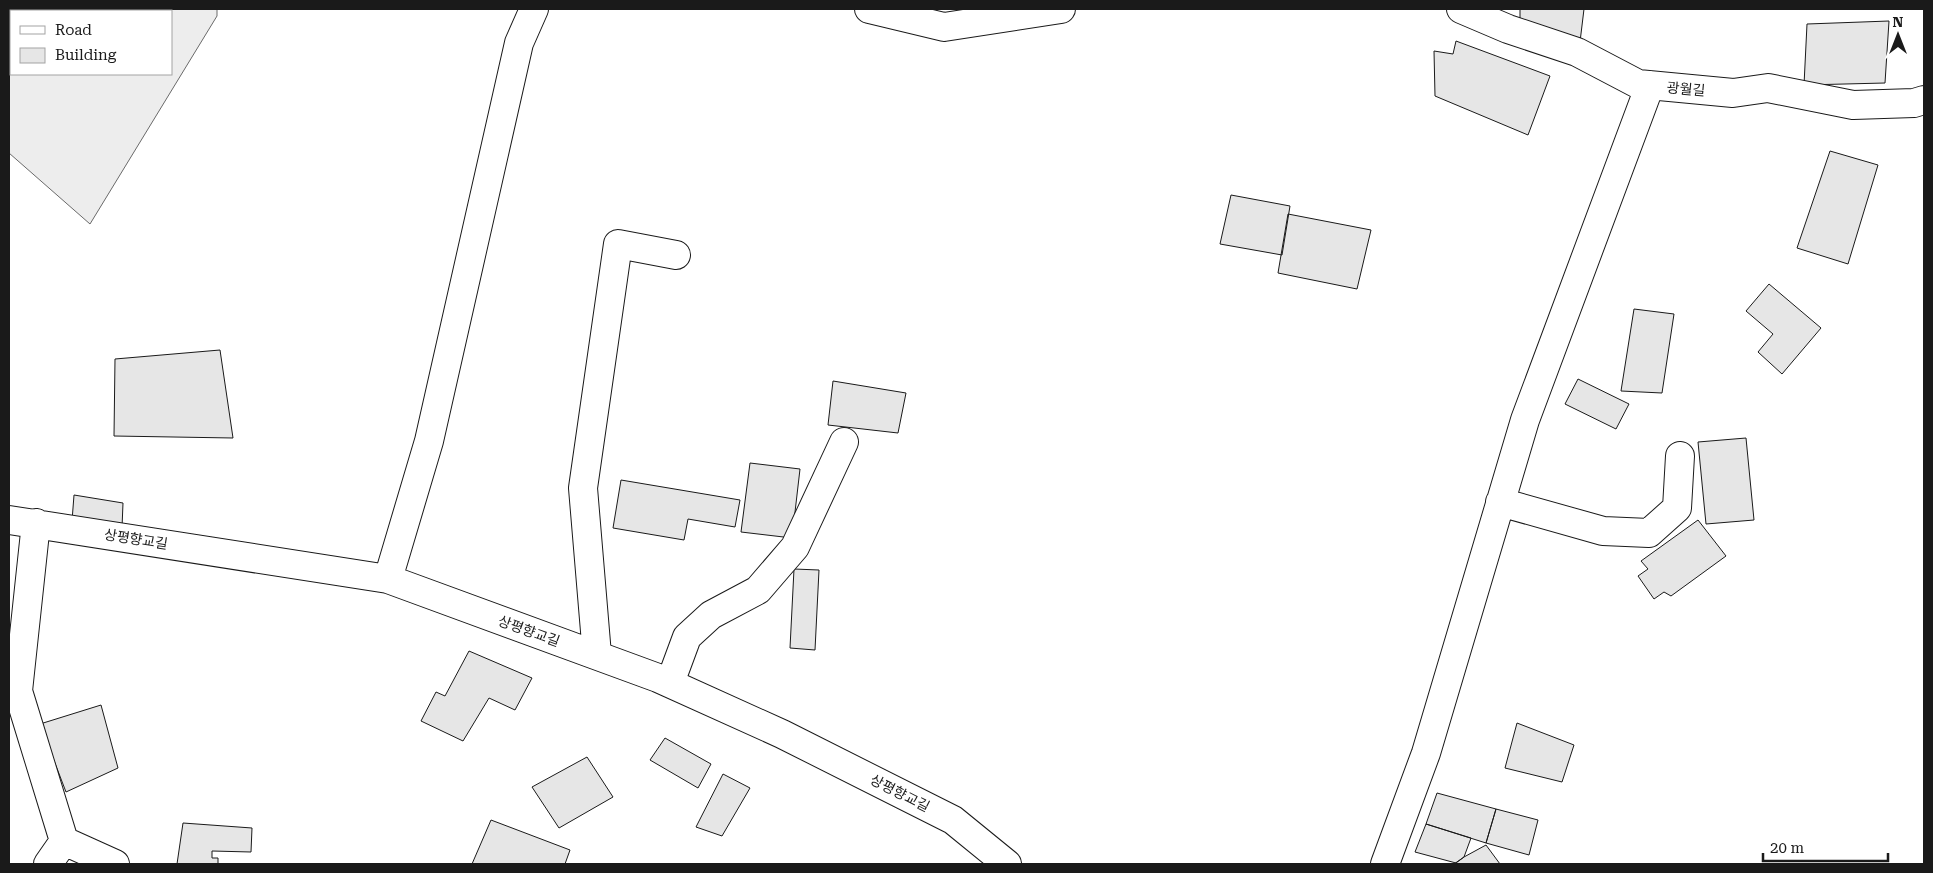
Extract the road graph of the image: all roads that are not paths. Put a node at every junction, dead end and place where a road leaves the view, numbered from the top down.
1 (534, 9) edge
2 (868, 9) edge
3 (1061, 9) edge
4 (1461, 9) edge
5 (1650, 85) junction
6 (1924, 100) edge
7 (676, 255) dead end
8 (844, 442) dead end
9 (1680, 456) dead end
10 (1500, 502) junction
11 (9, 520) edge
12 (36, 523) junction
13 (388, 579) junction
14 (597, 656) junction
15 (670, 683) junction
16 (64, 841) junction
17 (48, 864) edge
18 (115, 864) edge
19 (1007, 864) edge
20 (1385, 864) edge

1 - 13 street
2 - 3 street
4 - 5 street, 광월길
5 - 6 street, 광월길
5 - 10 street
7 - 14 street
8 - 15 street
9 - 10 street
10 - 20 street
11 - 12 street, 상평향교길
12 - 13 street, 상평향교길
12 - 16 street
13 - 14 street, 상평향교길
14 - 15 street, 상평향교길
15 - 19 street, 상평향교길
16 - 17 street
16 - 18 street

